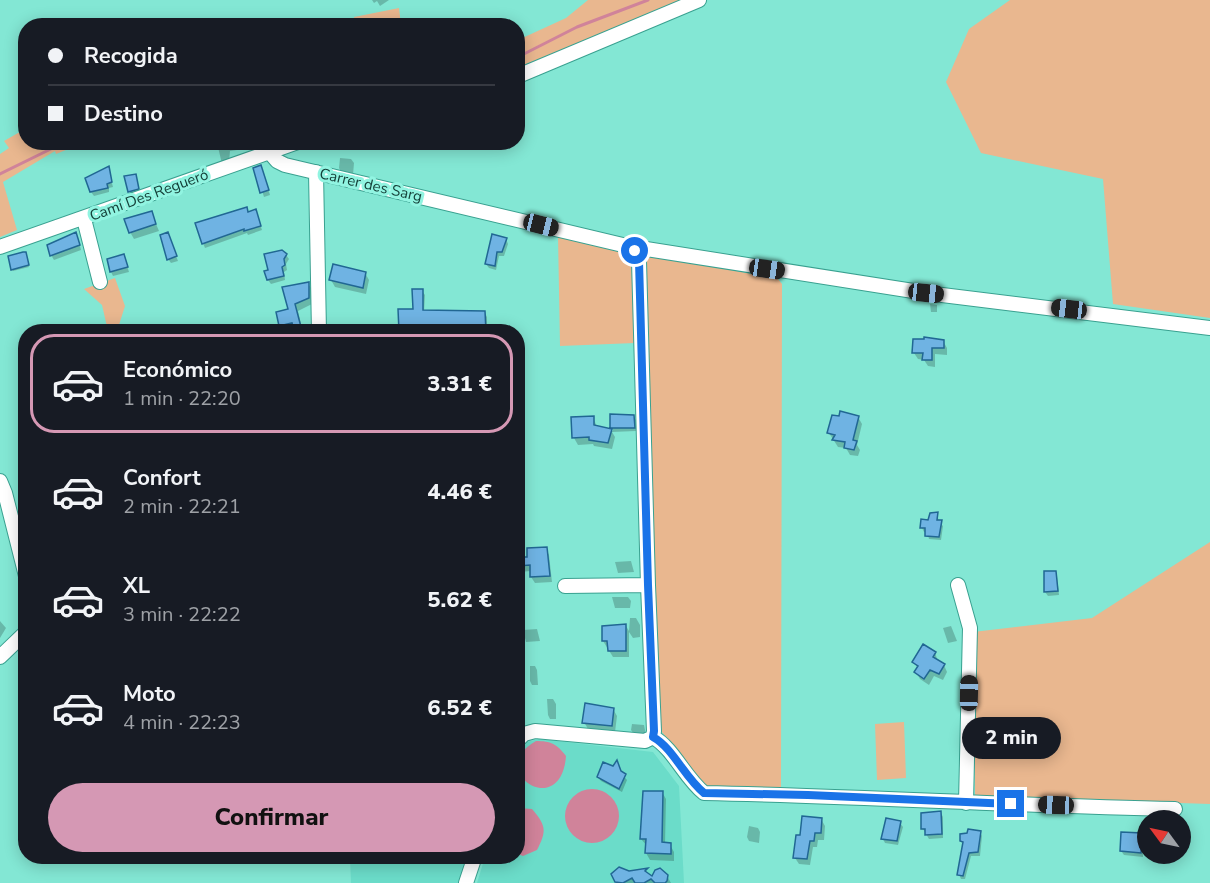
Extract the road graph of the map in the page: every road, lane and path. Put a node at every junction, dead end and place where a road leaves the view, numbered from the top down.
1 (699, 0) edge
2 (525, 73) edge
3 (278, 150) edge
4 (270, 153) junction
5 (316, 172) junction
6 (84, 219) junction
7 (627, 246) junction
8 (0, 247) edge
9 (100, 282) dead end
10 (319, 324) edge
11 (1210, 328) edge
12 (0, 481) edge
13 (18, 544) edge
14 (648, 585) junction
15 (958, 585) dead end
16 (565, 586) dead end
17 (18, 640) edge
18 (0, 657) edge
19 (525, 734) edge
20 (653, 737) junction
21 (966, 803) junction
22 (1175, 808) dead end
23 (472, 864) edge
24 (466, 883) edge

1 - 2 street
3 - 4 street, Camí Des Regueró
4 - 5 street, Carrer des Sarg
4 - 6 street, Camí Des Regueró
5 - 7 street, Carrer des Sarg
5 - 10 street
6 - 8 street, Camí Des Regueró
6 - 9 street
7 - 11 street, Carrer des Sarg
7 - 14 street
12 - 13 street
14 - 16 street
14 - 20 street
15 - 21 street
17 - 18 street
19 - 20 street
20 - 21 street
21 - 22 street
23 - 24 street

